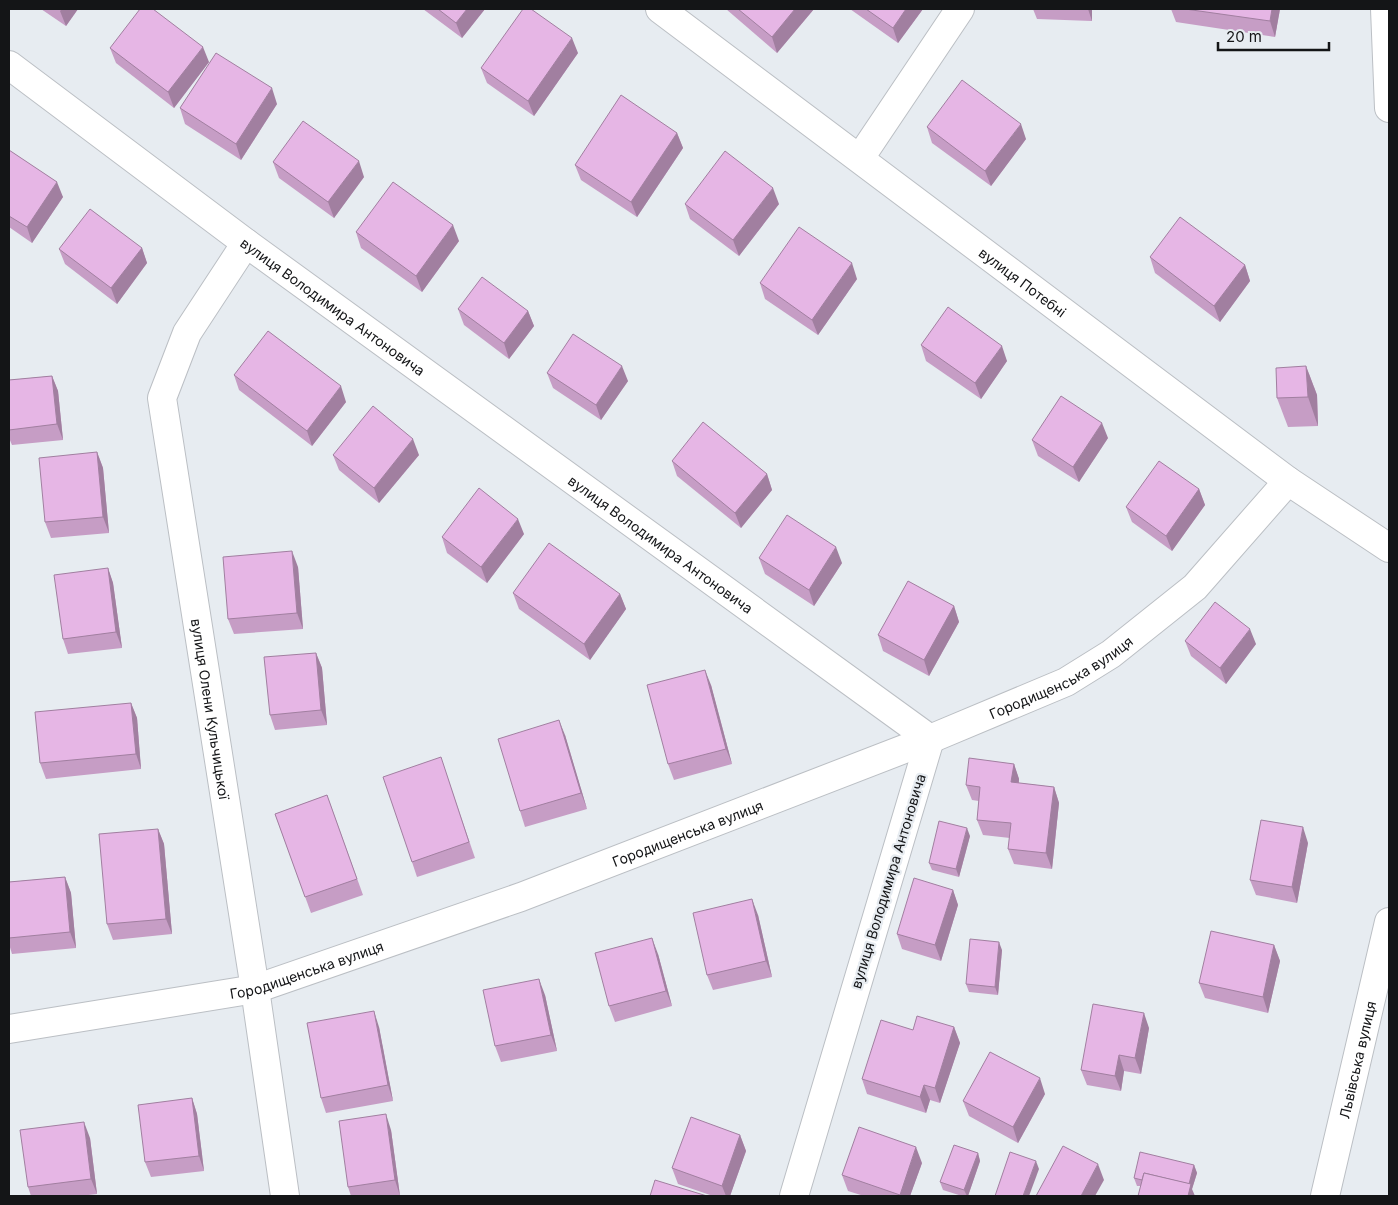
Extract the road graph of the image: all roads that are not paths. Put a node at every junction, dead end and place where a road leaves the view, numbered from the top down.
1 (660, 9) edge
2 (960, 9) edge
3 (1385, 9) edge
4 (9, 66) edge
5 (1389, 108) edge
6 (860, 158) junction
7 (246, 244) junction
8 (1288, 481) junction
9 (1389, 548) edge
10 (930, 739) junction
11 (1389, 922) edge
12 (255, 989) junction
13 (9, 1029) edge
14 (286, 1196) edge
15 (794, 1196) edge
16 (1324, 1196) edge

1 - 6 street, вулиця Потебні
2 - 6 street
3 - 5 street
4 - 7 street, вулиця Володимира Антоновича
6 - 8 street, вулиця Потебні
7 - 10 street, вулиця Володимира Антоновича
7 - 12 street, вулиця Олени Кульчицької
8 - 9 street, вулиця Потебні
8 - 10 street, Городищенська вулиця
10 - 12 street, Городищенська вулиця
10 - 15 street, вулиця Володимира Антоновича
11 - 16 street, Львівська вулиця
12 - 13 street, Городищенська вулиця
12 - 14 street, вулиця Олени Кульчицької

